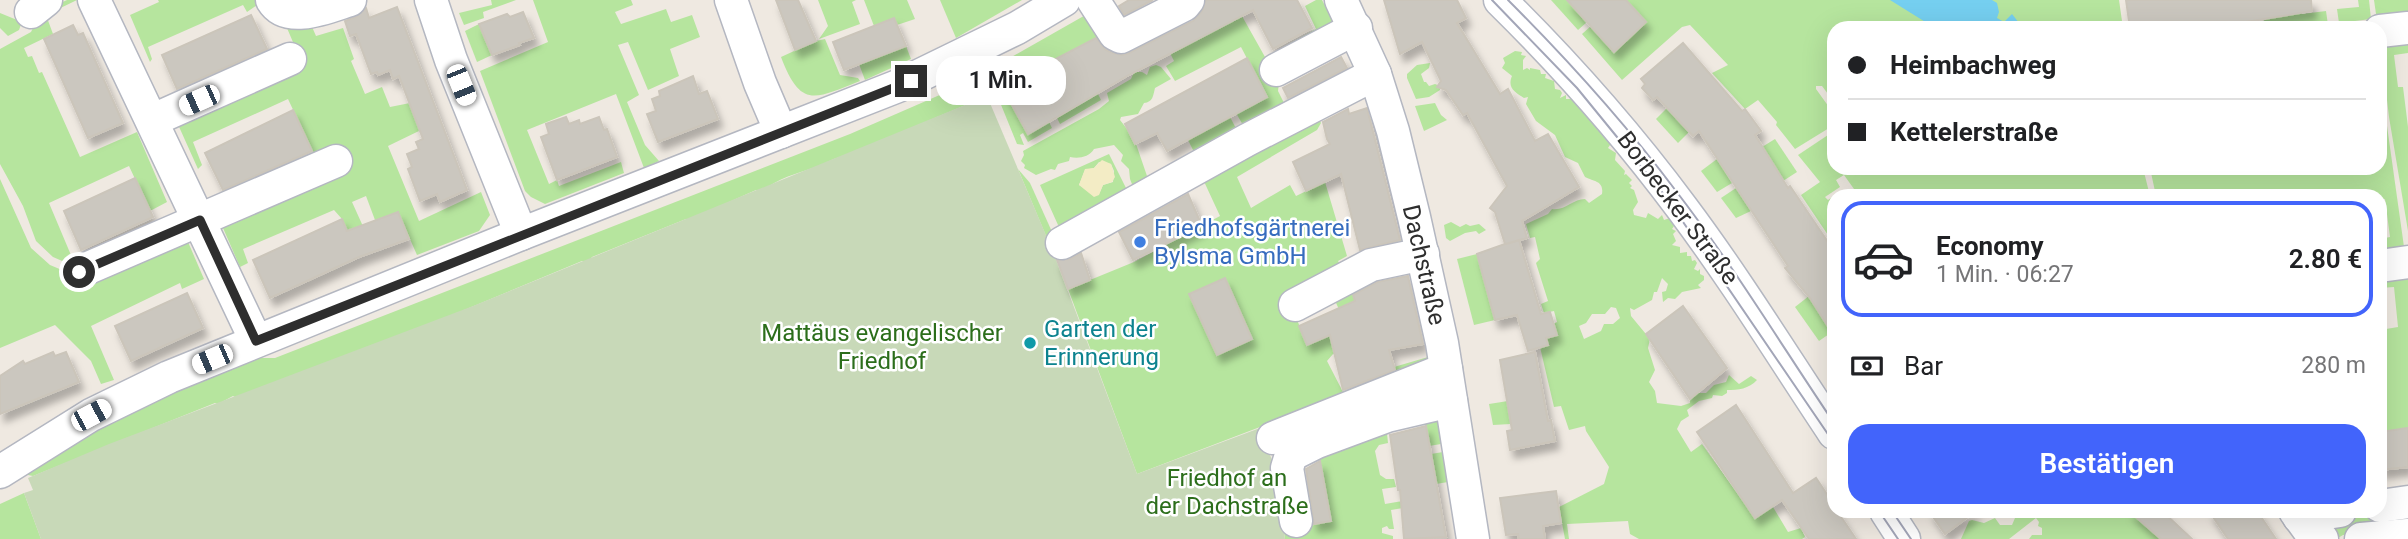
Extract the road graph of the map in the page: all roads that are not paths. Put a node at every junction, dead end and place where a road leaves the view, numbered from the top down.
1 (94, 0) edge
2 (272, 0) edge
3 (351, 0) edge
4 (431, 0) edge
5 (732, 0) edge
6 (1064, 0) edge
7 (1093, 0) edge
8 (1188, 0) edge
9 (1341, 0) edge
10 (1500, 0) edge
11 (1356, 28) junction
12 (2408, 28) edge
13 (2387, 30) edge
14 (290, 59) dead end
15 (1276, 71) dead end
16 (1375, 74) junction
17 (153, 120) junction
18 (781, 132) junction
19 (336, 161) dead end
20 (200, 220) junction
21 (521, 234) junction
22 (1062, 243) dead end
23 (1423, 254) junction
24 (2408, 262) edge
25 (2387, 266) edge
26 (79, 272) dead end
27 (1295, 305) dead end
28 (256, 341) junction
29 (1446, 369) junction
30 (1451, 401) junction
31 (1827, 423) edge
32 (1273, 438) dead end
33 (0, 472) edge
34 (2408, 502) edge
35 (2387, 505) edge
36 (1890, 518) edge
37 (2300, 518) edge
38 (1296, 521) dead end
39 (2408, 535) edge
40 (1473, 539) edge
41 (1904, 539) edge
42 (2322, 539) edge
43 (2361, 539) edge

1 - 17 street
2 - 3 street
4 - 21 street
5 - 18 street
6 - 18 street
7 - 8 street
9 - 11 street, Dachstraße
10 - 31 street, Borbecker Straße
11 - 15 street
11 - 16 street, Dachstraße
12 - 13 street
14 - 17 street
16 - 22 street
16 - 23 street, Dachstraße
17 - 20 street
18 - 21 street
19 - 20 street
20 - 26 street
20 - 28 street
21 - 28 street
23 - 27 street
23 - 29 street, Dachstraße
24 - 25 street
28 - 33 street
29 - 30 street, Dachstraße
29 - 32 street
30 - 38 street
30 - 40 street, Dachstraße
34 - 35 street
36 - 41 street
37 - 42 street
39 - 43 street

